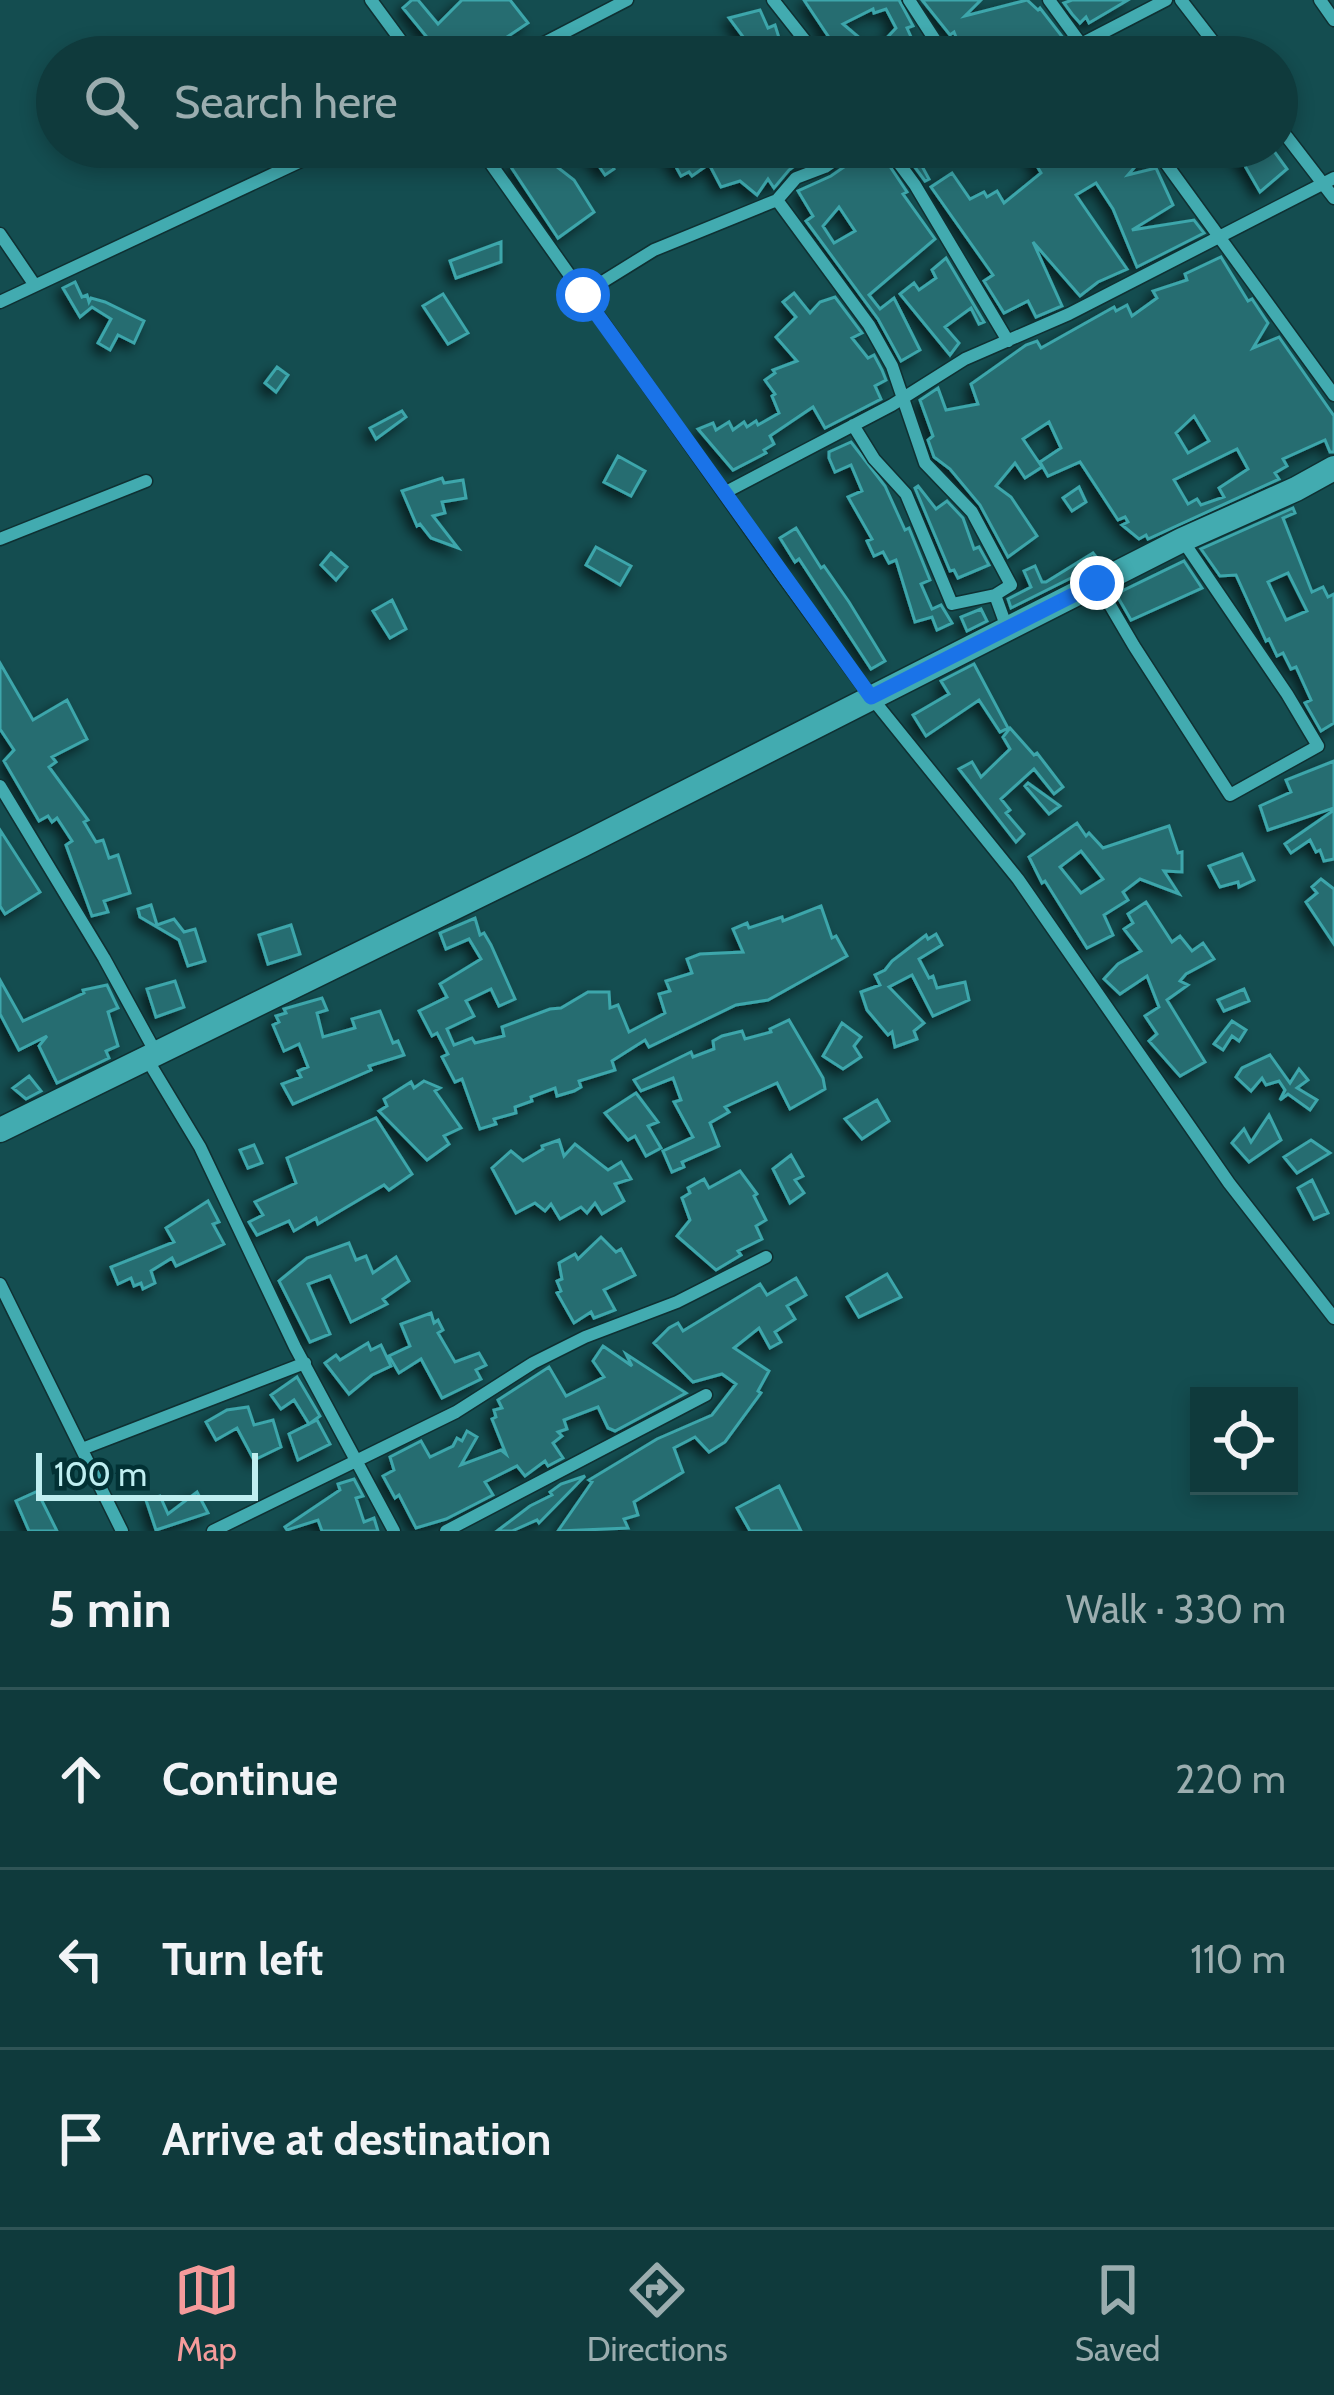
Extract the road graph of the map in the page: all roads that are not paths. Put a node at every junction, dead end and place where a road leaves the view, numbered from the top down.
1 (370, 0) edge
2 (627, 0) edge
3 (773, 0) edge
4 (909, 0) edge
5 (1048, 0) edge
6 (1166, 0) edge
7 (1181, 0) edge
8 (1320, 0) edge
9 (1334, 20) edge
10 (397, 36) edge
11 (558, 36) edge
12 (801, 36) edge
13 (932, 36) edge
14 (1075, 36) edge
15 (1096, 36) edge
16 (1209, 36) edge
17 (1298, 147) edge
18 (285, 168) edge
19 (493, 168) edge
20 (822, 168) edge
21 (902, 168) edge
22 (1169, 168) edge
23 (1329, 181) edge
24 (1334, 198) edge
25 (777, 200) junction
26 (0, 234) edge
27 (1220, 240) junction
28 (34, 284) junction
29 (583, 295) junction
30 (0, 302) edge
31 (1008, 340) junction
32 (1334, 395) edge
33 (903, 396) junction
34 (853, 425) junction
35 (1334, 468) edge
36 (146, 482) dead end
37 (724, 493) junction
38 (0, 539) edge
39 (1182, 540) junction
40 (1097, 583) junction
41 (995, 595) junction
42 (1007, 628) junction
43 (871, 697) junction
44 (0, 787) edge
45 (152, 1056) junction
46 (0, 1130) edge
47 (766, 1257) dead end
48 (0, 1284) edge
49 (1334, 1318) edge
50 (305, 1363) junction
51 (706, 1395) dead end
52 (82, 1449) junction
53 (359, 1459) junction
54 (122, 1531) edge
55 (213, 1531) edge
56 (394, 1531) edge
57 (446, 1531) edge

1 - 10 street
2 - 11 street
3 - 12 street
4 - 13 street
5 - 14 street
6 - 15 street
7 - 16 street
8 - 9 street
17 - 23 street
18 - 28 street
19 - 29 street
20 - 25 street
21 - 31 street
22 - 27 street
23 - 24 street
23 - 27 street
25 - 29 street
25 - 33 street
26 - 28 street
27 - 31 street
27 - 32 street
28 - 30 street
29 - 37 street
31 - 33 street
33 - 34 street
33 - 41 street
34 - 37 street
34 - 41 street
35 - 39 street
36 - 38 street
37 - 43 street
39 - 40 street
39 - 40 street
40 - 42 street
41 - 42 street
42 - 43 street
43 - 45 street
43 - 49 street
44 - 45 street
45 - 46 street
45 - 50 street
47 - 53 street
48 - 52 street
50 - 52 street
50 - 53 street
51 - 57 street
52 - 54 street
53 - 55 street
53 - 56 street

